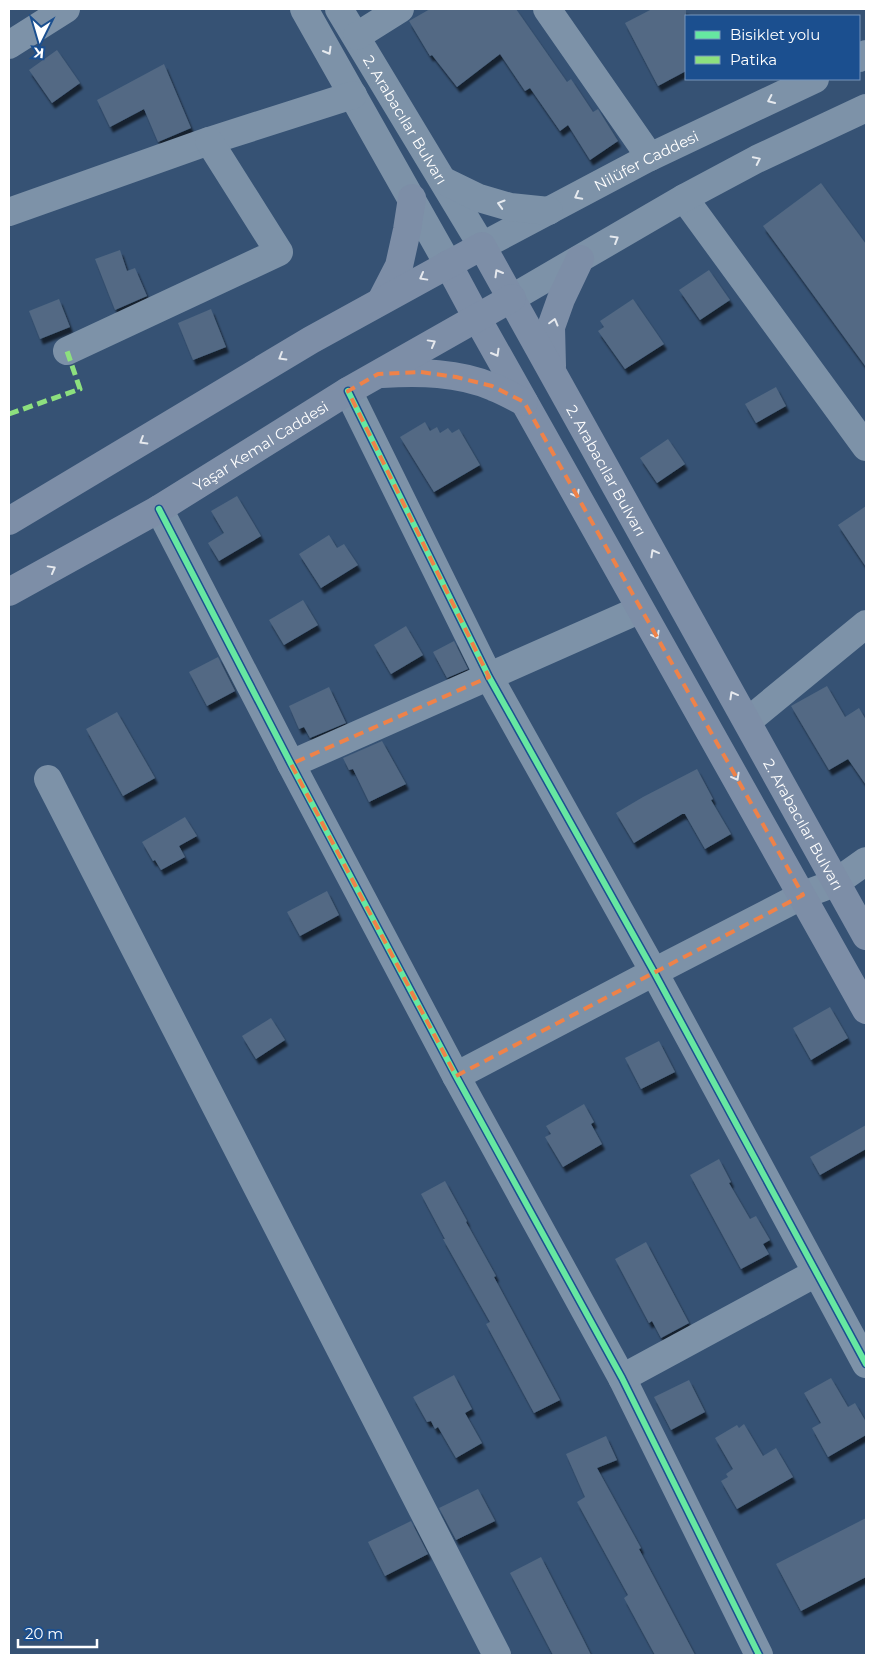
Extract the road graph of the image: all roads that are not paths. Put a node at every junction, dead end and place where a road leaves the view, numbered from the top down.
1 (66, 9) edge
2 (304, 9) edge
3 (339, 9) edge
4 (400, 9) edge
5 (547, 9) edge
6 (357, 36) junction
7 (9, 45) edge
8 (813, 80) edge
9 (353, 95) junction
10 (866, 108) edge
11 (210, 140) junction
12 (650, 157) junction
13 (444, 181) junction
14 (412, 198) junction
15 (684, 198) junction
16 (549, 211) junction
17 (9, 212) edge
18 (482, 246) junction
19 (580, 259) junction
20 (448, 264) junction
21 (512, 298) junction
22 (382, 300) junction
23 (477, 318) junction
24 (66, 351) dead end
25 (552, 370) junction
26 (378, 374) junction
27 (348, 391) junction
28 (524, 402) junction
29 (866, 447) edge
30 (159, 509) junction
31 (9, 521) edge
32 (9, 592) edge
33 (632, 613) dead end
34 (866, 624) edge
35 (489, 677) junction
36 (748, 721) junction
37 (291, 764) junction
38 (48, 779) dead end
39 (866, 861) edge
40 (835, 883) junction
41 (803, 895) junction
42 (866, 936) edge
43 (654, 972) junction
44 (866, 1010) edge
45 (456, 1076) junction
46 (816, 1273) junction
47 (866, 1364) edge
48 (622, 1378) junction
49 (497, 1655) edge
50 (759, 1655) edge

1 - 7 street
2 -> 9 street
3 - 6 street, 2. Arabacılar Bulvarı
4 - 6 street
5 - 12 street
6 - 13 street, 2. Arabacılar Bulvarı
8 -> 12 street, Nilüfer Caddesi
9 - 11 street
9 - 14 street
15 -> 10 street
11 - 17 street
11 - 24 street
12 -> 16 street, Nilüfer Caddesi
16 -> 13 street
13 - 18 street, 2. Arabacılar Bulvarı
14 - 20 street
14 - 22 main road
19 -> 15 street
15 - 29 street
16 - 18 street, Nilüfer Caddesi
18 - 20 main road
21 -> 18 main road, 2. Arabacılar Bulvarı
19 - 21 street
25 -> 19 main road
20 -> 22 main road
20 - 23 main road
21 - 23 main road, Yaşar Kemal Caddesi
21 - 25 main road, 2. Arabacılar Bulvarı
22 -> 31 main road
26 -> 23 main road, Yaşar Kemal Caddesi
23 -> 28 main road
36 -> 25 main road, 2. Arabacılar Bulvarı
26 - 27 main road, Yaşar Kemal Caddesi
26 - 28 main road
27 - 30 main road, Yaşar Kemal Caddesi
27 - 35 street
28 -> 41 main road
32 -> 30 main road, Yaşar Kemal Caddesi
30 - 37 street
33 - 35 street
34 - 36 street
35 - 37 street
35 - 43 street
36 - 40 main road, 2. Arabacılar Bulvarı
37 - 45 street
38 - 49 street
39 - 40 street
40 - 41 street
40 - 42 main road, 2. Arabacılar Bulvarı
41 - 43 street
41 - 44 main road
43 - 45 street
43 - 46 street
45 - 48 street
46 - 47 street
46 - 48 street
48 - 50 street

